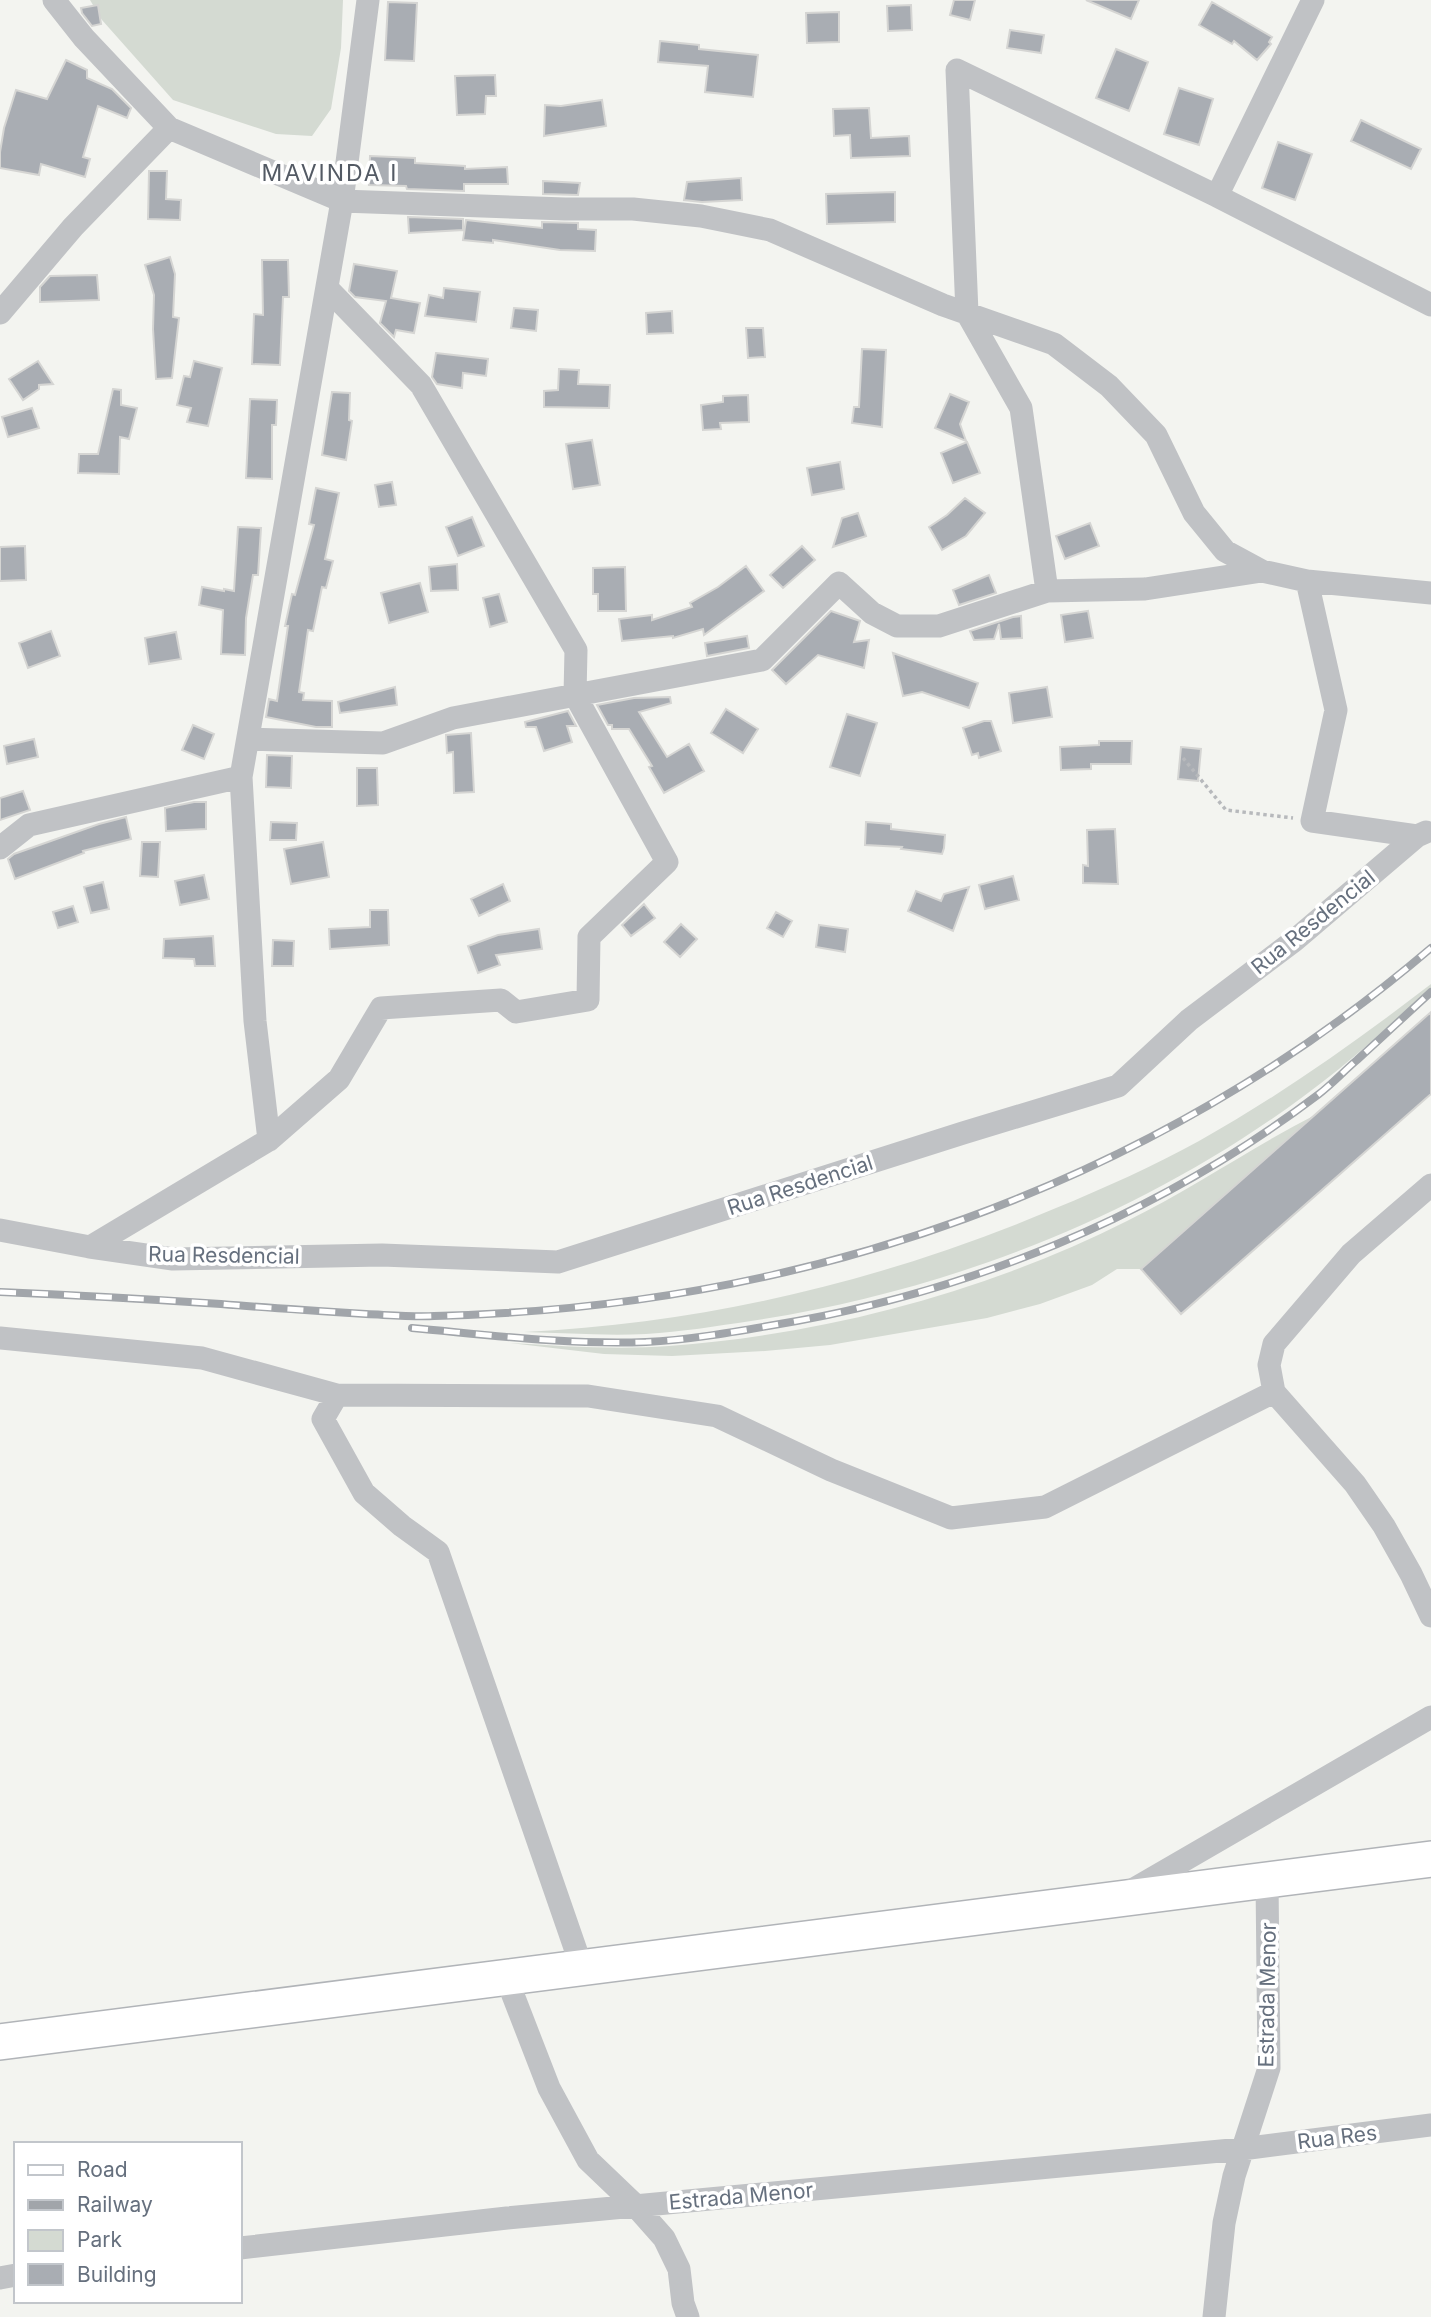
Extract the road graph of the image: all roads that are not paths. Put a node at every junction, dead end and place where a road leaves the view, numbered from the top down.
1 (54, 0) edge
2 (368, 0) edge
3 (1313, 0) edge
4 (169, 128) junction
5 (1217, 196) junction
6 (342, 201) junction
7 (327, 288) junction
8 (1431, 305) edge
9 (0, 313) edge
10 (967, 313) junction
11 (1262, 571) junction
12 (1307, 581) junction
13 (1047, 591) junction
14 (1431, 593) edge
15 (575, 695) junction
16 (248, 739) junction
17 (242, 777) junction
18 (1424, 833) edge
19 (0, 848) edge
20 (269, 1140) junction
21 (1431, 1185) edge
22 (0, 1230) edge
23 (90, 1247) junction
24 (0, 1338) edge
25 (1274, 1392) junction
26 (337, 1395) junction
27 (1431, 1616) edge
28 (1431, 1717) edge
29 (1431, 1859) edge
30 (1268, 1880) junction
31 (1117, 1899) junction
32 (582, 1968) junction
33 (506, 1977) junction
34 (0, 2042) edge
35 (1431, 2125) edge
36 (1242, 2149) junction
37 (636, 2206) junction
38 (242, 2248) edge
39 (688, 2317) edge
40 (1214, 2317) edge

1 - 4 street
2 - 6 street
3 - 5 street
4 - 6 street
4 - 9 street
5 - 8 street
5 - 10 street
6 - 7 street
6 - 10 street
7 - 15 street
7 - 16 street
10 - 11 street
10 - 13 street
11 - 12 street
11 - 13 street
12 - 14 street
12 - 18 street
13 - 15 street
15 - 16 street
15 - 20 street
16 - 17 street
17 - 19 street
17 - 20 street
18 - 23 street, Rua Resdencial
20 - 23 street
21 - 25 street
22 - 23 street, Rua Resdencial
24 - 26 street
25 - 26 street
25 - 27 street
26 - 32 street
28 - 31 street
29 - 30 main road
30 - 31 main road
30 - 36 street, Estrada Menor
31 - 32 main road
32 - 33 main road
33 - 34 main road
33 - 37 street
35 - 36 street, Rua Res
36 - 37 street, Estrada Menor
36 - 40 street, Estrada Menor
37 - 38 street, Estrada Menor
37 - 39 street

